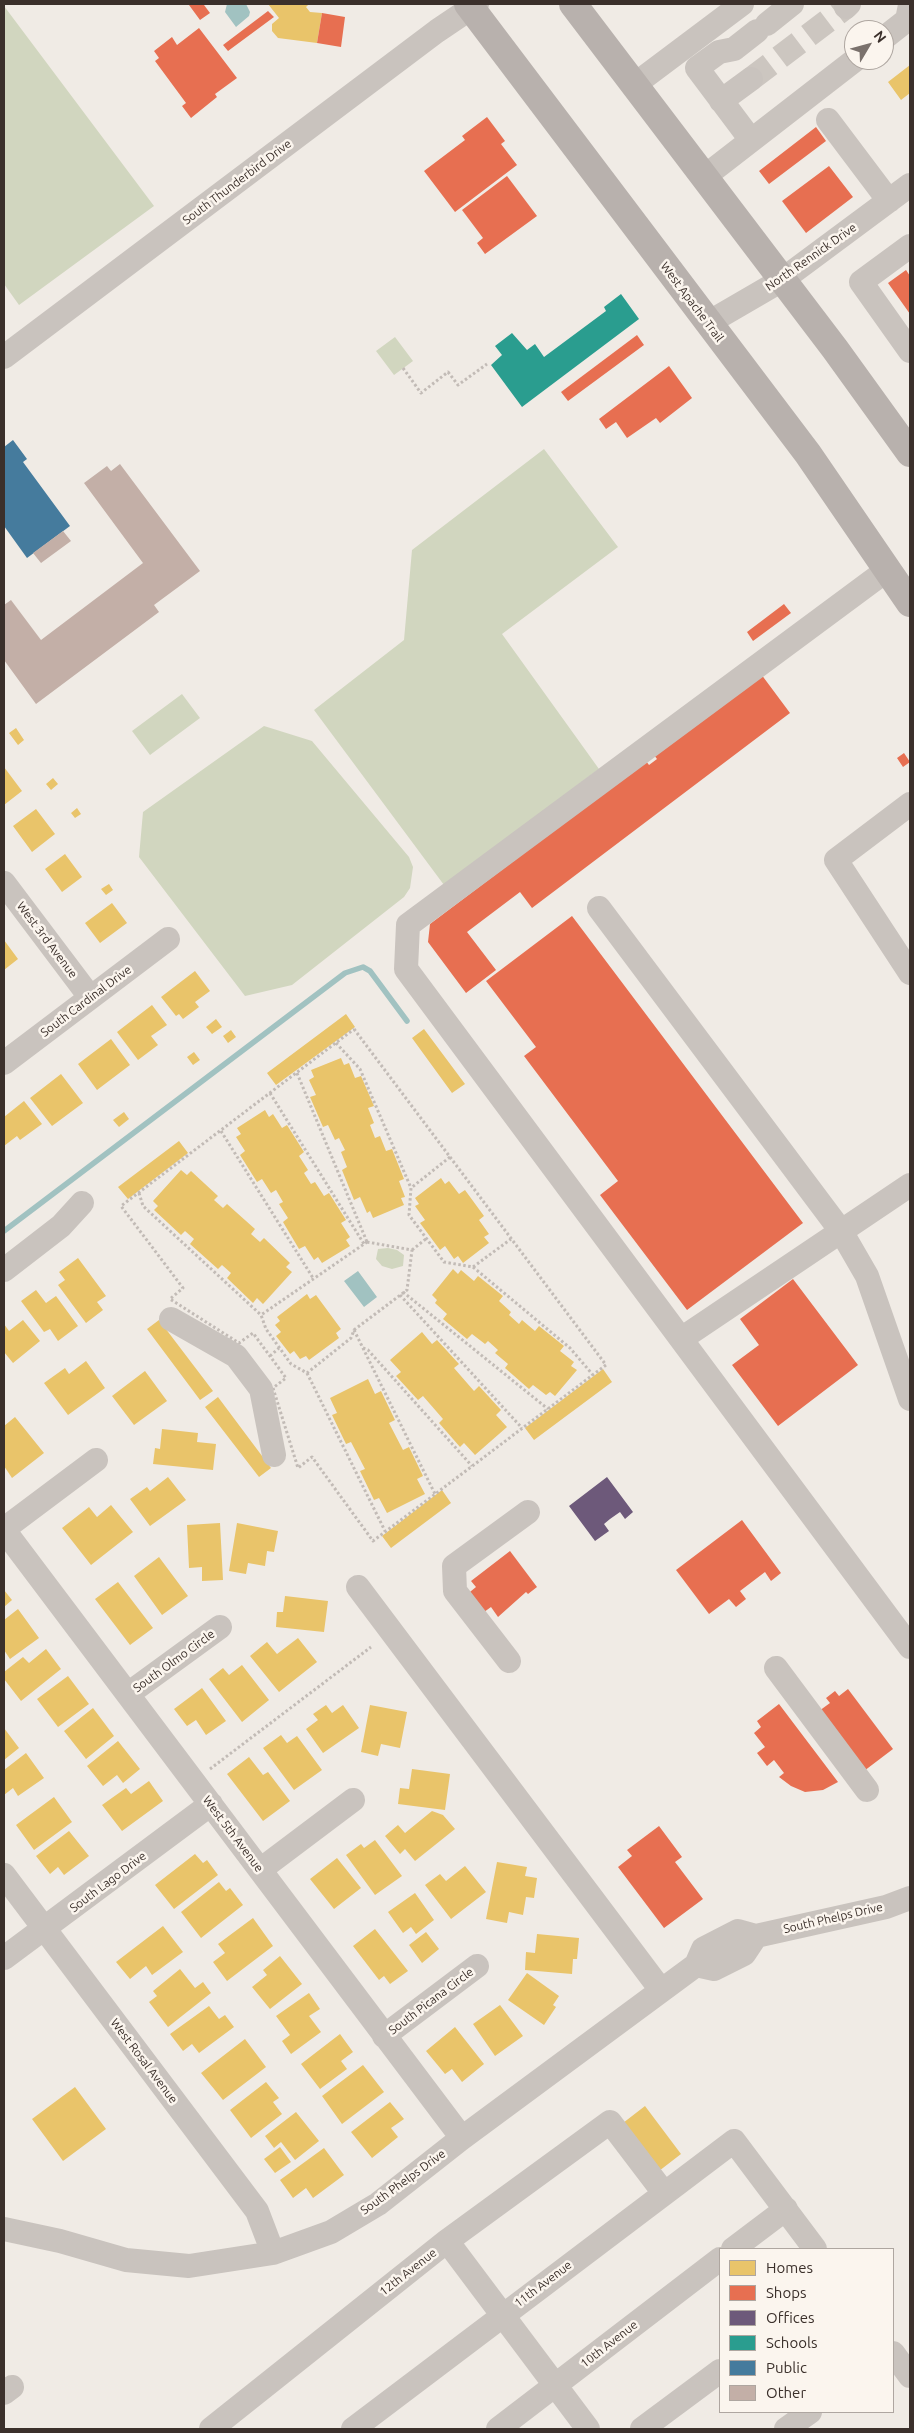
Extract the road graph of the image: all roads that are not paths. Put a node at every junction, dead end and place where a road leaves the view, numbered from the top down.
1 (574, 4) edge
2 (742, 4) edge
3 (792, 4) edge
4 (472, 5) edge
5 (910, 5) edge
6 (894, 30) edge
7 (844, 68) edge
8 (750, 79) tunnel mouth
9 (634, 85) junction
10 (721, 101) junction
11 (828, 120) dead end
12 (751, 140) junction
13 (704, 177) junction
14 (910, 185) edge
15 (888, 201) junction
16 (910, 246) edge
17 (782, 280) junction
18 (708, 323) junction
19 (910, 351) edge
20 (4, 357) edge
21 (910, 453) edge
22 (887, 570) junction
23 (910, 603) edge
24 (910, 804) edge
25 (4, 882) edge
26 (599, 908) dead end
27 (168, 939) dead end
28 (910, 973) edge
29 (90, 998) junction
30 (4, 1062) edge
31 (910, 1185) edge
32 (82, 1203) dead end
33 (841, 1231) junction
34 (4, 1270) edge
35 (171, 1319) dead end
36 (681, 1339) junction
37 (910, 1399) edge
38 (274, 1455) dead end
39 (96, 1460) dead end
40 (528, 1512) dead end
41 (4, 1530) edge
42 (358, 1588) dead end
43 (220, 1627) dead end
44 (910, 1647) edge
45 (509, 1661) dead end
46 (776, 1668) dead end
47 (128, 1694) junction
48 (867, 1790) dead end
49 (353, 1800) dead end
50 (211, 1804) junction
51 (260, 1870) junction
52 (4, 1875) edge
53 (910, 1898) edge
54 (45, 1929) junction
55 (4, 1958) edge
56 (477, 1966) dead end
57 (661, 1990) junction
58 (384, 2036) junction
59 (462, 2138) junction
60 (664, 2193) junction
61 (786, 2208) junction
62 (4, 2229) edge
63 (447, 2242) junction
64 (734, 2248) edge
65 (814, 2248) edge
66 (274, 2253) junction
67 (719, 2260) edge
68 (502, 2315) junction
69 (894, 2354) edge
70 (719, 2372) edge
71 (910, 2376) edge
72 (555, 2386) junction
73 (809, 2413) edge
74 (211, 2429) edge
75 (353, 2429) edge
76 (498, 2429) edge
77 (588, 2429) edge
78 (642, 2429) edge
79 (786, 2429) edge

1 - 9 main road
2 - 9 street
3 - 10 street
4 - 18 main road, West Apache Trail
4 - 20 street, South Thunderbird Drive
5 - 6 street
7 - 12 street
8 - 10 street
9 - 13 main road
10 - 12 street
11 - 15 street
12 - 13 street
13 - 17 main road
14 - 15 street, North Rennick Drive
15 - 17 street, North Rennick Drive
16 - 19 street
17 - 18 street, North Rennick Drive
17 - 21 main road
18 - 22 main road, West Apache Trail
22 - 23 main road, West Apache Trail
22 - 36 street
24 - 28 street
25 - 29 street, West 3rd Avenue
26 - 33 street
27 - 29 street, South Cardinal Drive
29 - 30 street, South Cardinal Drive
31 - 33 street
32 - 34 street
33 - 36 street
33 - 37 street
35 - 38 street
36 - 44 street
39 - 41 street
40 - 45 street
41 - 47 street, West 5th Avenue
42 - 57 street
43 - 47 street, South Olmo Circle
46 - 48 street
47 - 50 street, West 5th Avenue
49 - 51 street
50 - 51 street, West 5th Avenue
50 - 54 street, South Lago Drive
51 - 58 street, West 5th Avenue
52 - 54 street, West Rosal Avenue
53 - 57 street, South Phelps Drive
54 - 55 street, South Lago Drive
54 - 66 street, West Rosal Avenue
56 - 58 street, South Picana Circle
57 - 59 street, South Phelps Drive
58 - 59 street, West 5th Avenue
59 - 66 street, South Phelps Drive
60 - 61 street, 11th Avenue
60 - 63 street, 12th Avenue
60 - 68 street, 11th Avenue
61 - 64 street
61 - 65 street
62 - 66 street, South Phelps Drive
63 - 68 street
63 - 74 street, 12th Avenue
67 - 72 street, 10th Avenue
68 - 72 street
68 - 75 street, 11th Avenue
69 - 71 street
70 - 78 street
72 - 76 street, 10th Avenue
72 - 77 street
73 - 79 street

